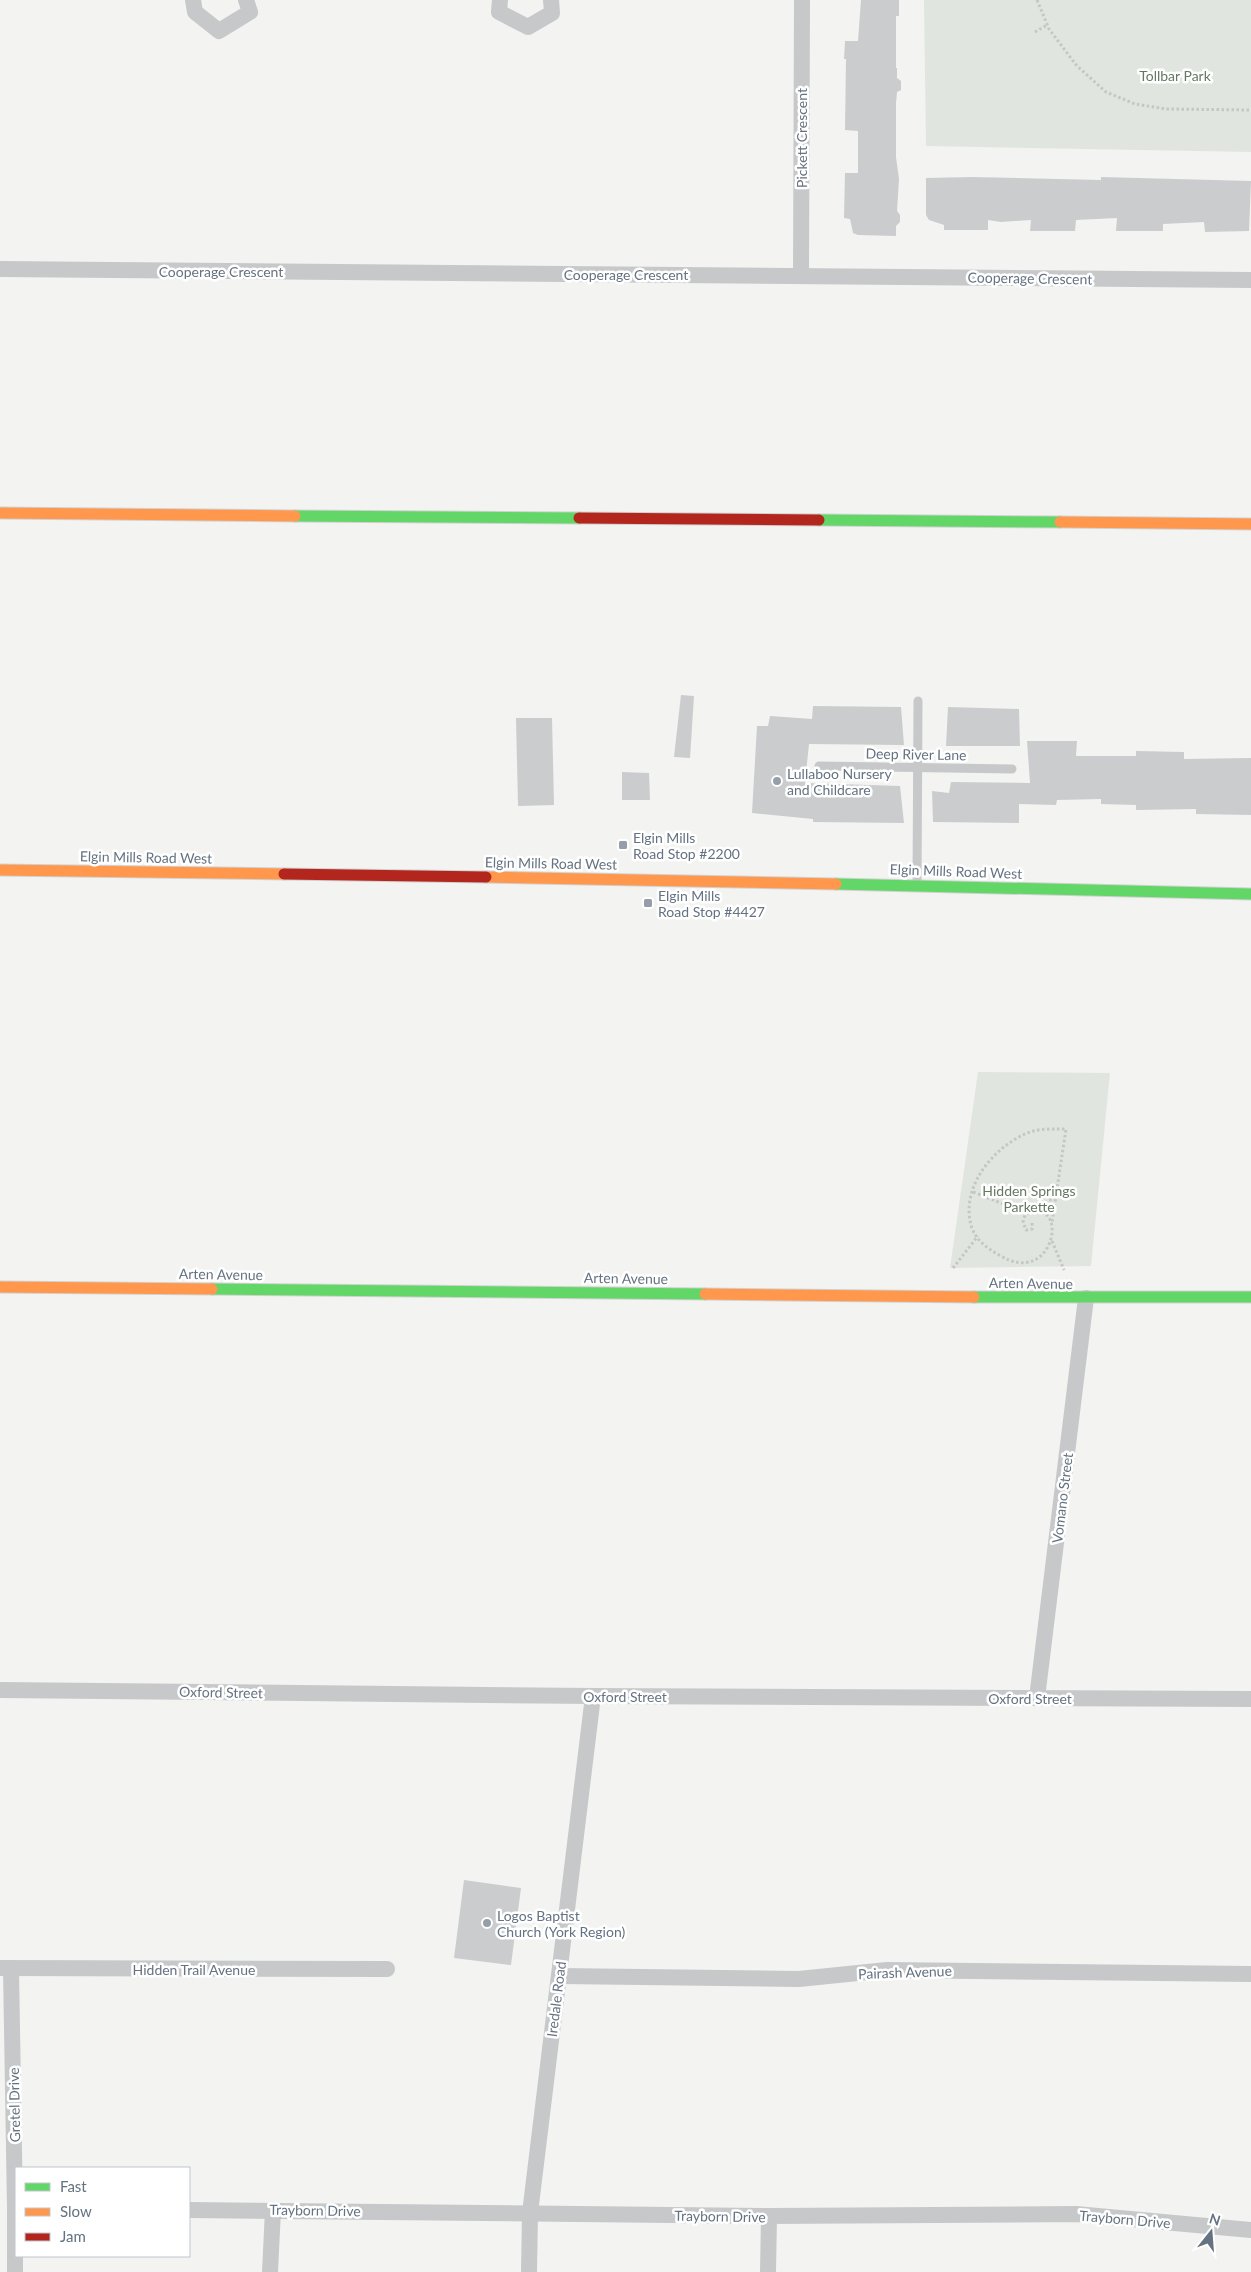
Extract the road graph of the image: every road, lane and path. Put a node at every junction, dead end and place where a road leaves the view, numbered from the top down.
1 (193, 0) edge
2 (246, 0) edge
3 (500, 0) edge
4 (551, 0) edge
5 (802, 0) edge
6 (1037, 0) edge
7 (1047, 25) junction
8 (1035, 32) dead end
9 (1251, 110) edge
10 (0, 269) edge
11 (801, 275) junction
12 (1251, 280) edge
13 (0, 513) edge
14 (1251, 524) edge
15 (918, 701) dead end
16 (819, 766) dead end
17 (918, 768) junction
18 (1012, 768) dead end
19 (0, 870) edge
20 (917, 885) junction
21 (1251, 894) edge
22 (973, 1192) junction
23 (1056, 1198) junction
24 (1052, 1222) junction
25 (1032, 1223) dead end
26 (978, 1236) junction
27 (1052, 1240) junction
28 (953, 1268) dead end
29 (1064, 1270) dead end
30 (0, 1287) edge
31 (1251, 1297) edge
32 (1086, 1298) junction
33 (0, 1690) edge
34 (593, 1696) junction
35 (1037, 1698) junction
36 (1251, 1699) edge
37 (6, 1969) edge
38 (387, 1969) dead end
39 (1251, 1974) edge
40 (559, 1976) junction
41 (11, 2209) edge
42 (190, 2210) edge
43 (273, 2210) junction
44 (530, 2213) junction
45 (769, 2216) junction
46 (1251, 2230) edge
47 (14, 2272) edge
48 (270, 2272) edge
49 (529, 2272) edge
50 (768, 2272) edge

1 - 2 street
3 - 4 street
5 - 11 street, Pickett Crescent
6 - 7 path
7 - 8 path
7 - 9 path
10 - 11 street, Cooperage Crescent
11 - 12 street, Cooperage Crescent
13 - 14 street
15 - 17 lane
16 - 17 lane, Deep River Lane
17 - 18 lane, Deep River Lane
17 - 20 lane
19 - 20 street, Elgin Mills Road West
20 - 21 street, Elgin Mills Road West
22 - 23 path
22 - 23 path
22 - 26 path
23 - 24 path
24 - 25 path
24 - 27 path
26 - 27 path
26 - 28 path
27 - 29 path
30 - 32 street, Arten Avenue
31 - 32 street, Arten Avenue
32 - 35 street, Vomano Street
33 - 34 street, Oxford Street
34 - 35 street, Oxford Street
34 - 40 street, Iredale Road
35 - 36 street, Oxford Street
37 - 38 street, Hidden Trail Avenue
37 - 41 street, Gretel Drive
39 - 40 street, Pairash Avenue
40 - 44 street, Iredale Road
41 - 47 street, Gretel Drive
42 - 43 street, Trayborn Drive
43 - 44 street, Trayborn Drive
43 - 48 street
44 - 45 street, Trayborn Drive
44 - 49 street, Iredale Road
45 - 46 street, Trayborn Drive
45 - 50 street

